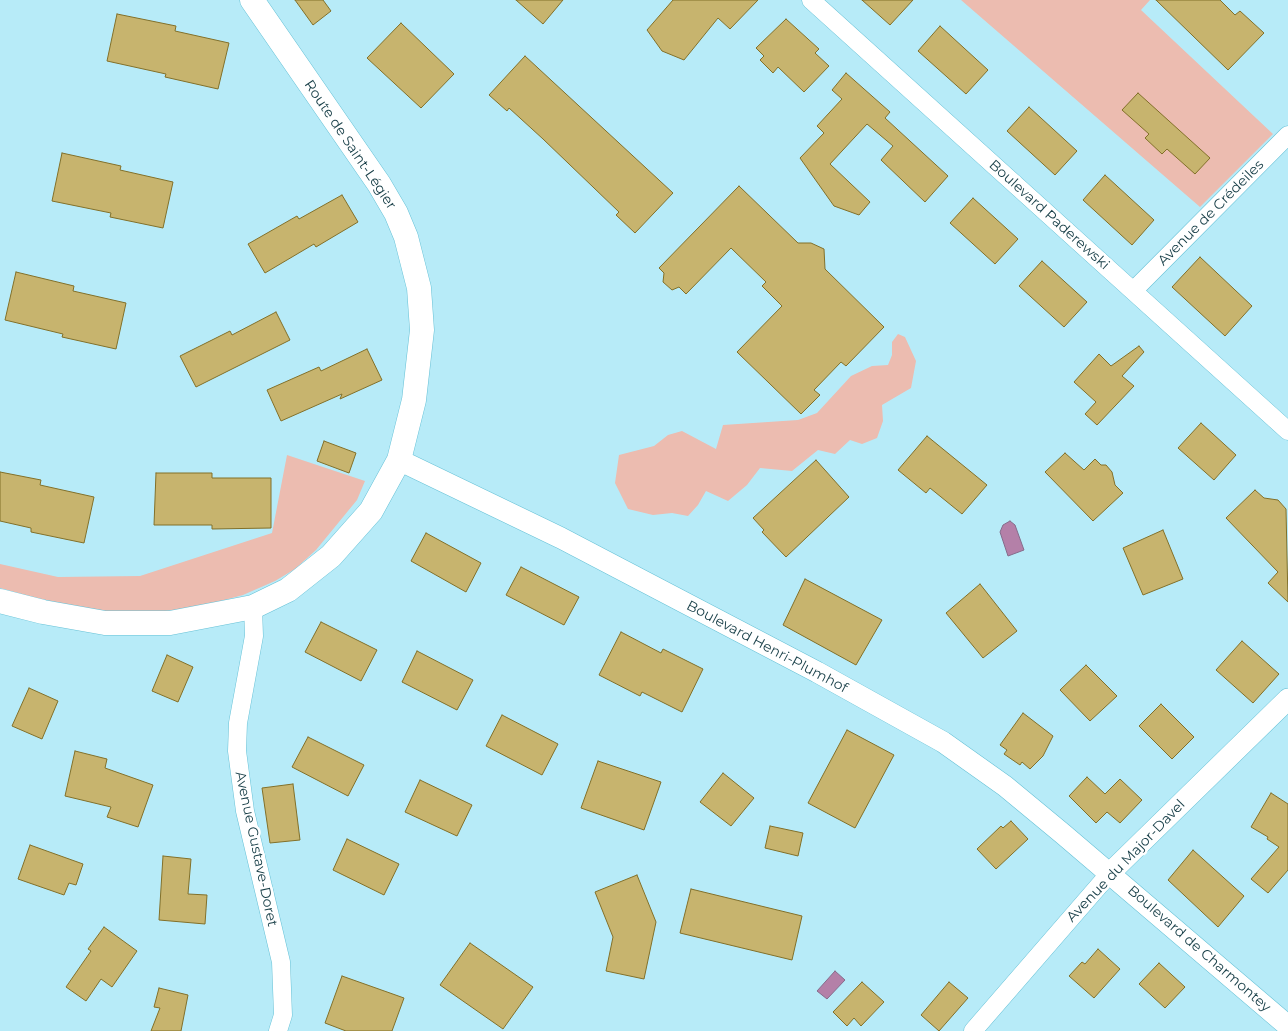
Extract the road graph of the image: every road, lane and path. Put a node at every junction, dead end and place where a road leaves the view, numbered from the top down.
1 (252, 0) edge
2 (811, 0) edge
3 (1288, 135) edge
4 (1133, 291) junction
5 (1288, 431) edge
6 (399, 460) junction
7 (0, 601) edge
8 (253, 607) junction
9 (1288, 699) edge
10 (1110, 873) junction
11 (1288, 1026) edge
12 (278, 1031) edge
13 (973, 1031) edge

1 - 6 main road, Route de Saint-Légier
2 - 4 street, Boulevard Paderewski
3 - 4 street, Avenue de Crédeiles
4 - 5 street, Boulevard Paderewski
6 - 8 main road, Route de Saint-Légier
6 - 10 street, Boulevard Henri-Plumhof
7 - 8 main road, Route de Saint-Légier
8 - 12 street, Avenue Gustave-Doret
9 - 10 street, Avenue du Major-Davel
10 - 11 street, Boulevard de Charmontey
10 - 13 street, Avenue du Major-Davel

